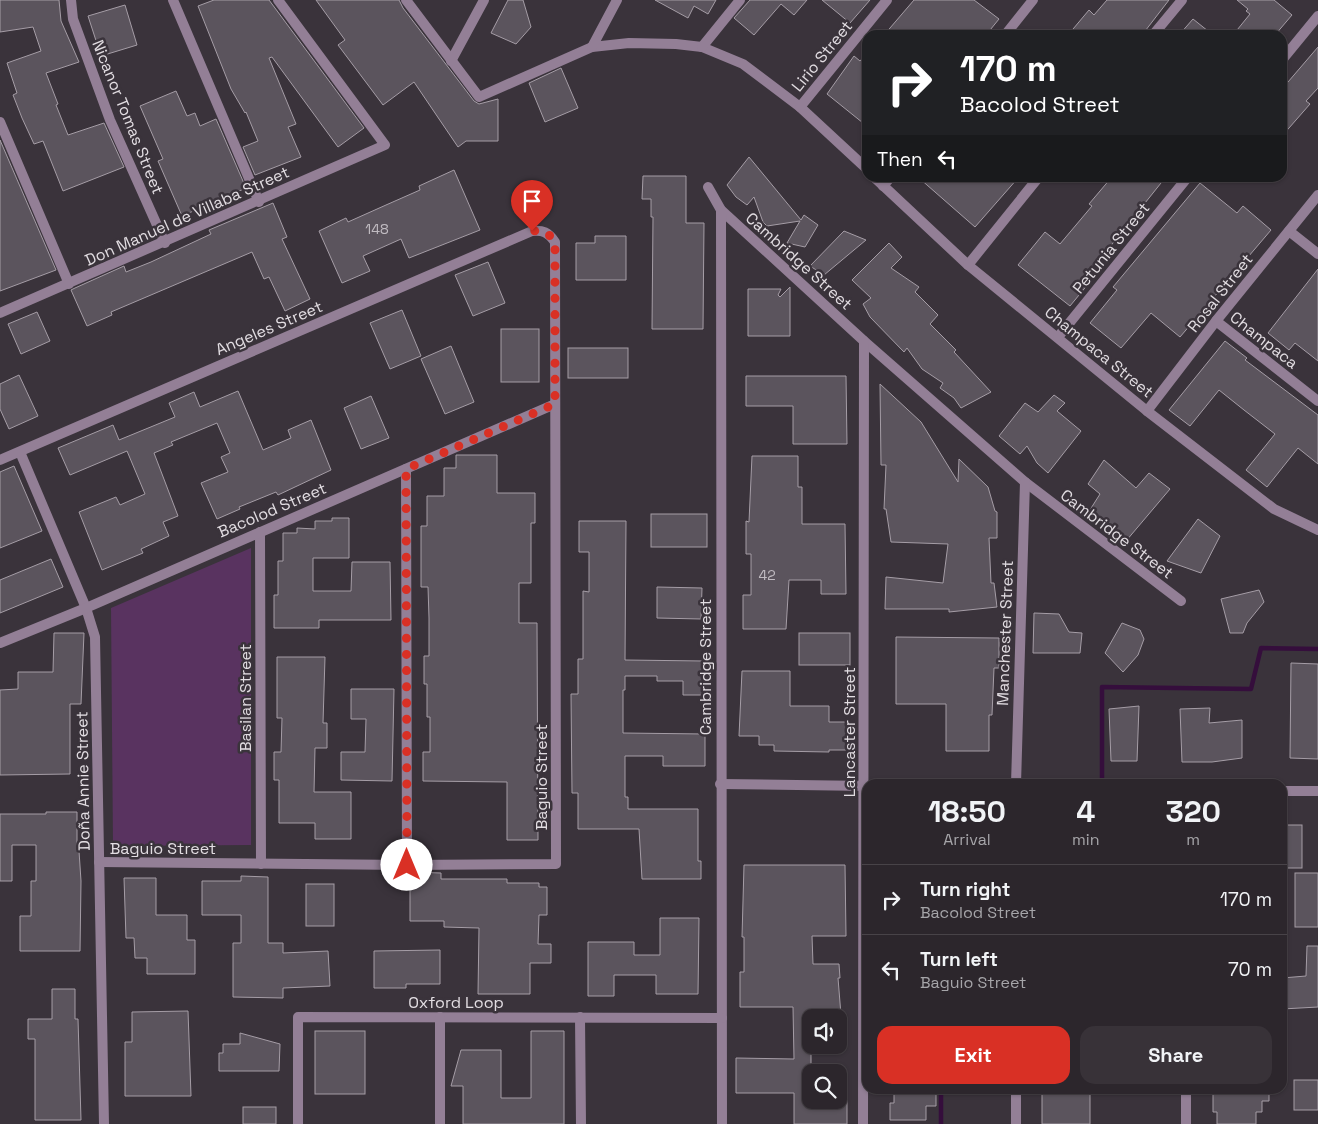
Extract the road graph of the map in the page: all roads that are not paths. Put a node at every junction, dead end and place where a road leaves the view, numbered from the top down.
1 (71, 0) edge
2 (173, 0) edge
3 (278, 0) edge
4 (406, 0) edge
5 (484, 0) edge
6 (617, 0) edge
7 (740, 0) edge
8 (887, 0) edge
9 (1034, 0) edge
10 (1182, 0) edge
11 (1318, 16) edge
12 (863, 30) edge
13 (1009, 30) edge
14 (1157, 30) edge
15 (862, 31) edge
16 (592, 47) junction
17 (702, 47) junction
18 (1287, 54) edge
19 (451, 61) junction
20 (800, 107) junction
21 (0, 122) edge
22 (862, 164) edge
23 (887, 182) edge
24 (1035, 182) edge
25 (1184, 182) edge
26 (708, 187) dead end
27 (1318, 195) edge
28 (259, 202) junction
29 (721, 210) junction
30 (1289, 231) junction
31 (550, 235) joint
32 (165, 243) junction
33 (1318, 254) edge
34 (968, 265) junction
35 (69, 284) junction
36 (0, 313) edge
37 (1216, 321) junction
38 (1058, 338) junction
39 (864, 341) junction
40 (1318, 401) edge
41 (555, 404) junction
42 (1147, 411) junction
43 (20, 452) junction
44 (0, 460) edge
45 (406, 469) junction
46 (1025, 482) junction
47 (1318, 530) edge
48 (260, 532) junction
49 (1181, 601) dead end
50 (86, 608) junction
51 (0, 643) edge
52 (866, 779) edge
53 (1016, 779) edge
54 (720, 784) junction
55 (862, 786) edge
56 (1287, 791) edge
57 (1318, 792) edge
58 (99, 862) junction
59 (261, 864) junction
60 (407, 865) junction
61 (440, 1018) junction
62 (580, 1018) junction
63 (722, 1018) junction
64 (863, 1094) edge
65 (1016, 1094) edge
66 (1186, 1094) edge
67 (104, 1124) edge
68 (298, 1124) edge
69 (440, 1124) edge
70 (581, 1124) edge
71 (722, 1124) edge
72 (863, 1124) edge
73 (1016, 1124) edge
74 (1186, 1124) edge

1 - 32 street, Nicanor Tomas Street
2 - 28 street
3 - 28 street, Don Manuel de Villaba Street
4 - 19 street
5 - 19 street
6 - 16 street
7 - 17 street
8 - 12 street, Lirio Street
9 - 13 street
10 - 14 street
11 - 18 street
15 - 20 street, Lirio Street
16 - 17 street
16 - 19 street
17 - 20 street
20 - 22 street
21 - 35 street
23 - 34 street, Champaca Street
24 - 34 street
25 - 38 street, Petunia Street
26 - 29 street, Cambridge Street
27 - 30 street, Rosal Street
28 - 32 street, Don Manuel de Villaba Street
29 - 39 street, Cambridge Street
29 - 54 street, Cambridge Street
30 - 33 street
30 - 37 street, Rosal Street
31 - 41 street, Baguio Street
31 - 43 street, Angeles Street
32 - 35 street, Don Manuel de Villaba Street
34 - 38 street, Champaca Street
35 - 36 street, Don Manuel de Villaba Street
37 - 40 street, Champaca
37 - 42 street, Rosal Street
38 - 42 street, Champaca Street
39 - 46 street, Cambridge Street
39 - 52 street, Lancaster Street
41 - 45 street, Bacolod Street
41 - 60 street, Baguio Street
42 - 47 street, Champaca Street
43 - 44 street, Angeles Street
43 - 50 street, Doña Annie Street
45 - 48 street, Bacolod Street
45 - 60 street
46 - 49 street, Cambridge Street
46 - 53 street, Manchester Street
48 - 50 street, Bacolod Street
48 - 59 street, Basilan Street
50 - 51 street, Bacolod Street
50 - 58 street, Doña Annie Street
54 - 55 street
54 - 63 street, Cambridge Street
56 - 57 street
58 - 59 street, Baguio Street
58 - 67 street, Doña Annie Street
59 - 60 street, Baguio Street
61 - 62 street, Oxford Loop
61 - 68 street, Oxford Loop
61 - 69 street
62 - 63 street, Oxford Loop
62 - 70 street
63 - 71 street, Cambridge Street
64 - 72 street, Lancaster Street
65 - 73 street
66 - 74 street

